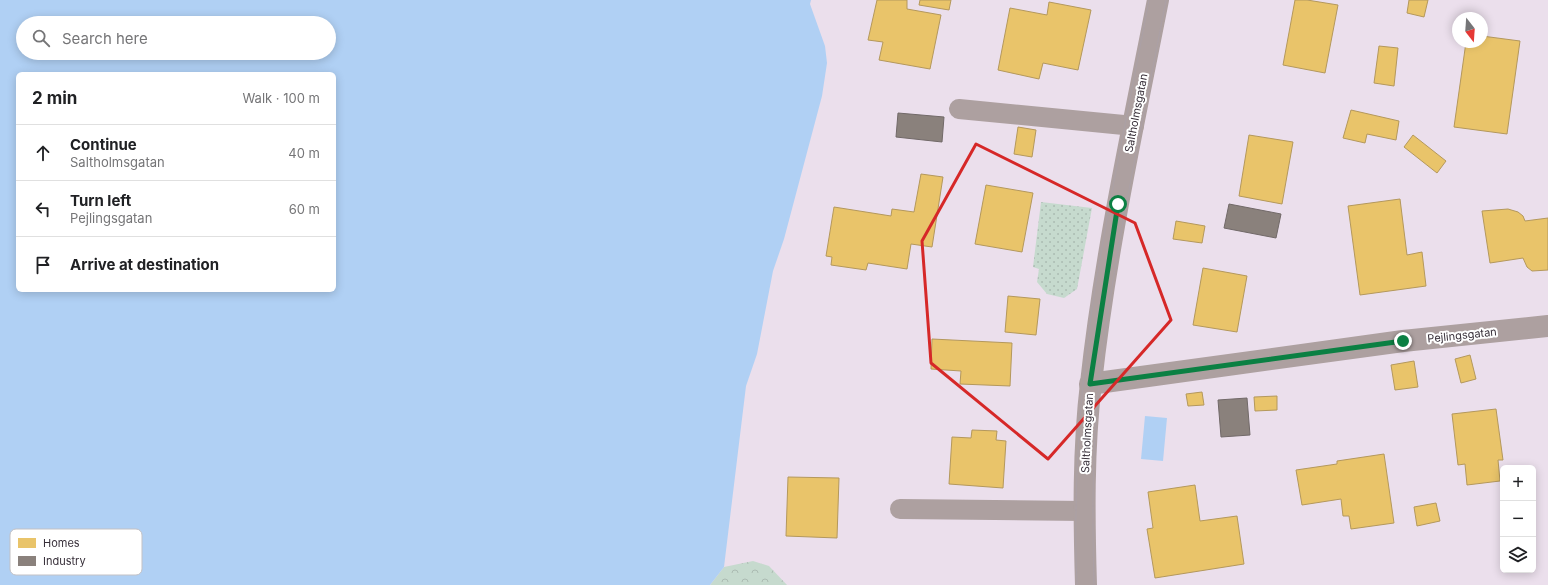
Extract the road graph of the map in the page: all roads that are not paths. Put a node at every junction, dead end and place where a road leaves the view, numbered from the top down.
1 (1158, 0) edge
2 (959, 109) dead end
3 (1134, 126) junction
4 (1548, 326) edge
5 (1090, 384) junction
6 (900, 509) dead end
7 (1084, 510) junction
8 (1086, 585) edge

1 - 3 street, Saltholmsgatan
2 - 3 lane
3 - 5 street, Saltholmsgatan
4 - 5 street, Pejlingsgatan
5 - 7 street, Saltholmsgatan
6 - 7 lane
7 - 8 street, Saltholmsgatan

